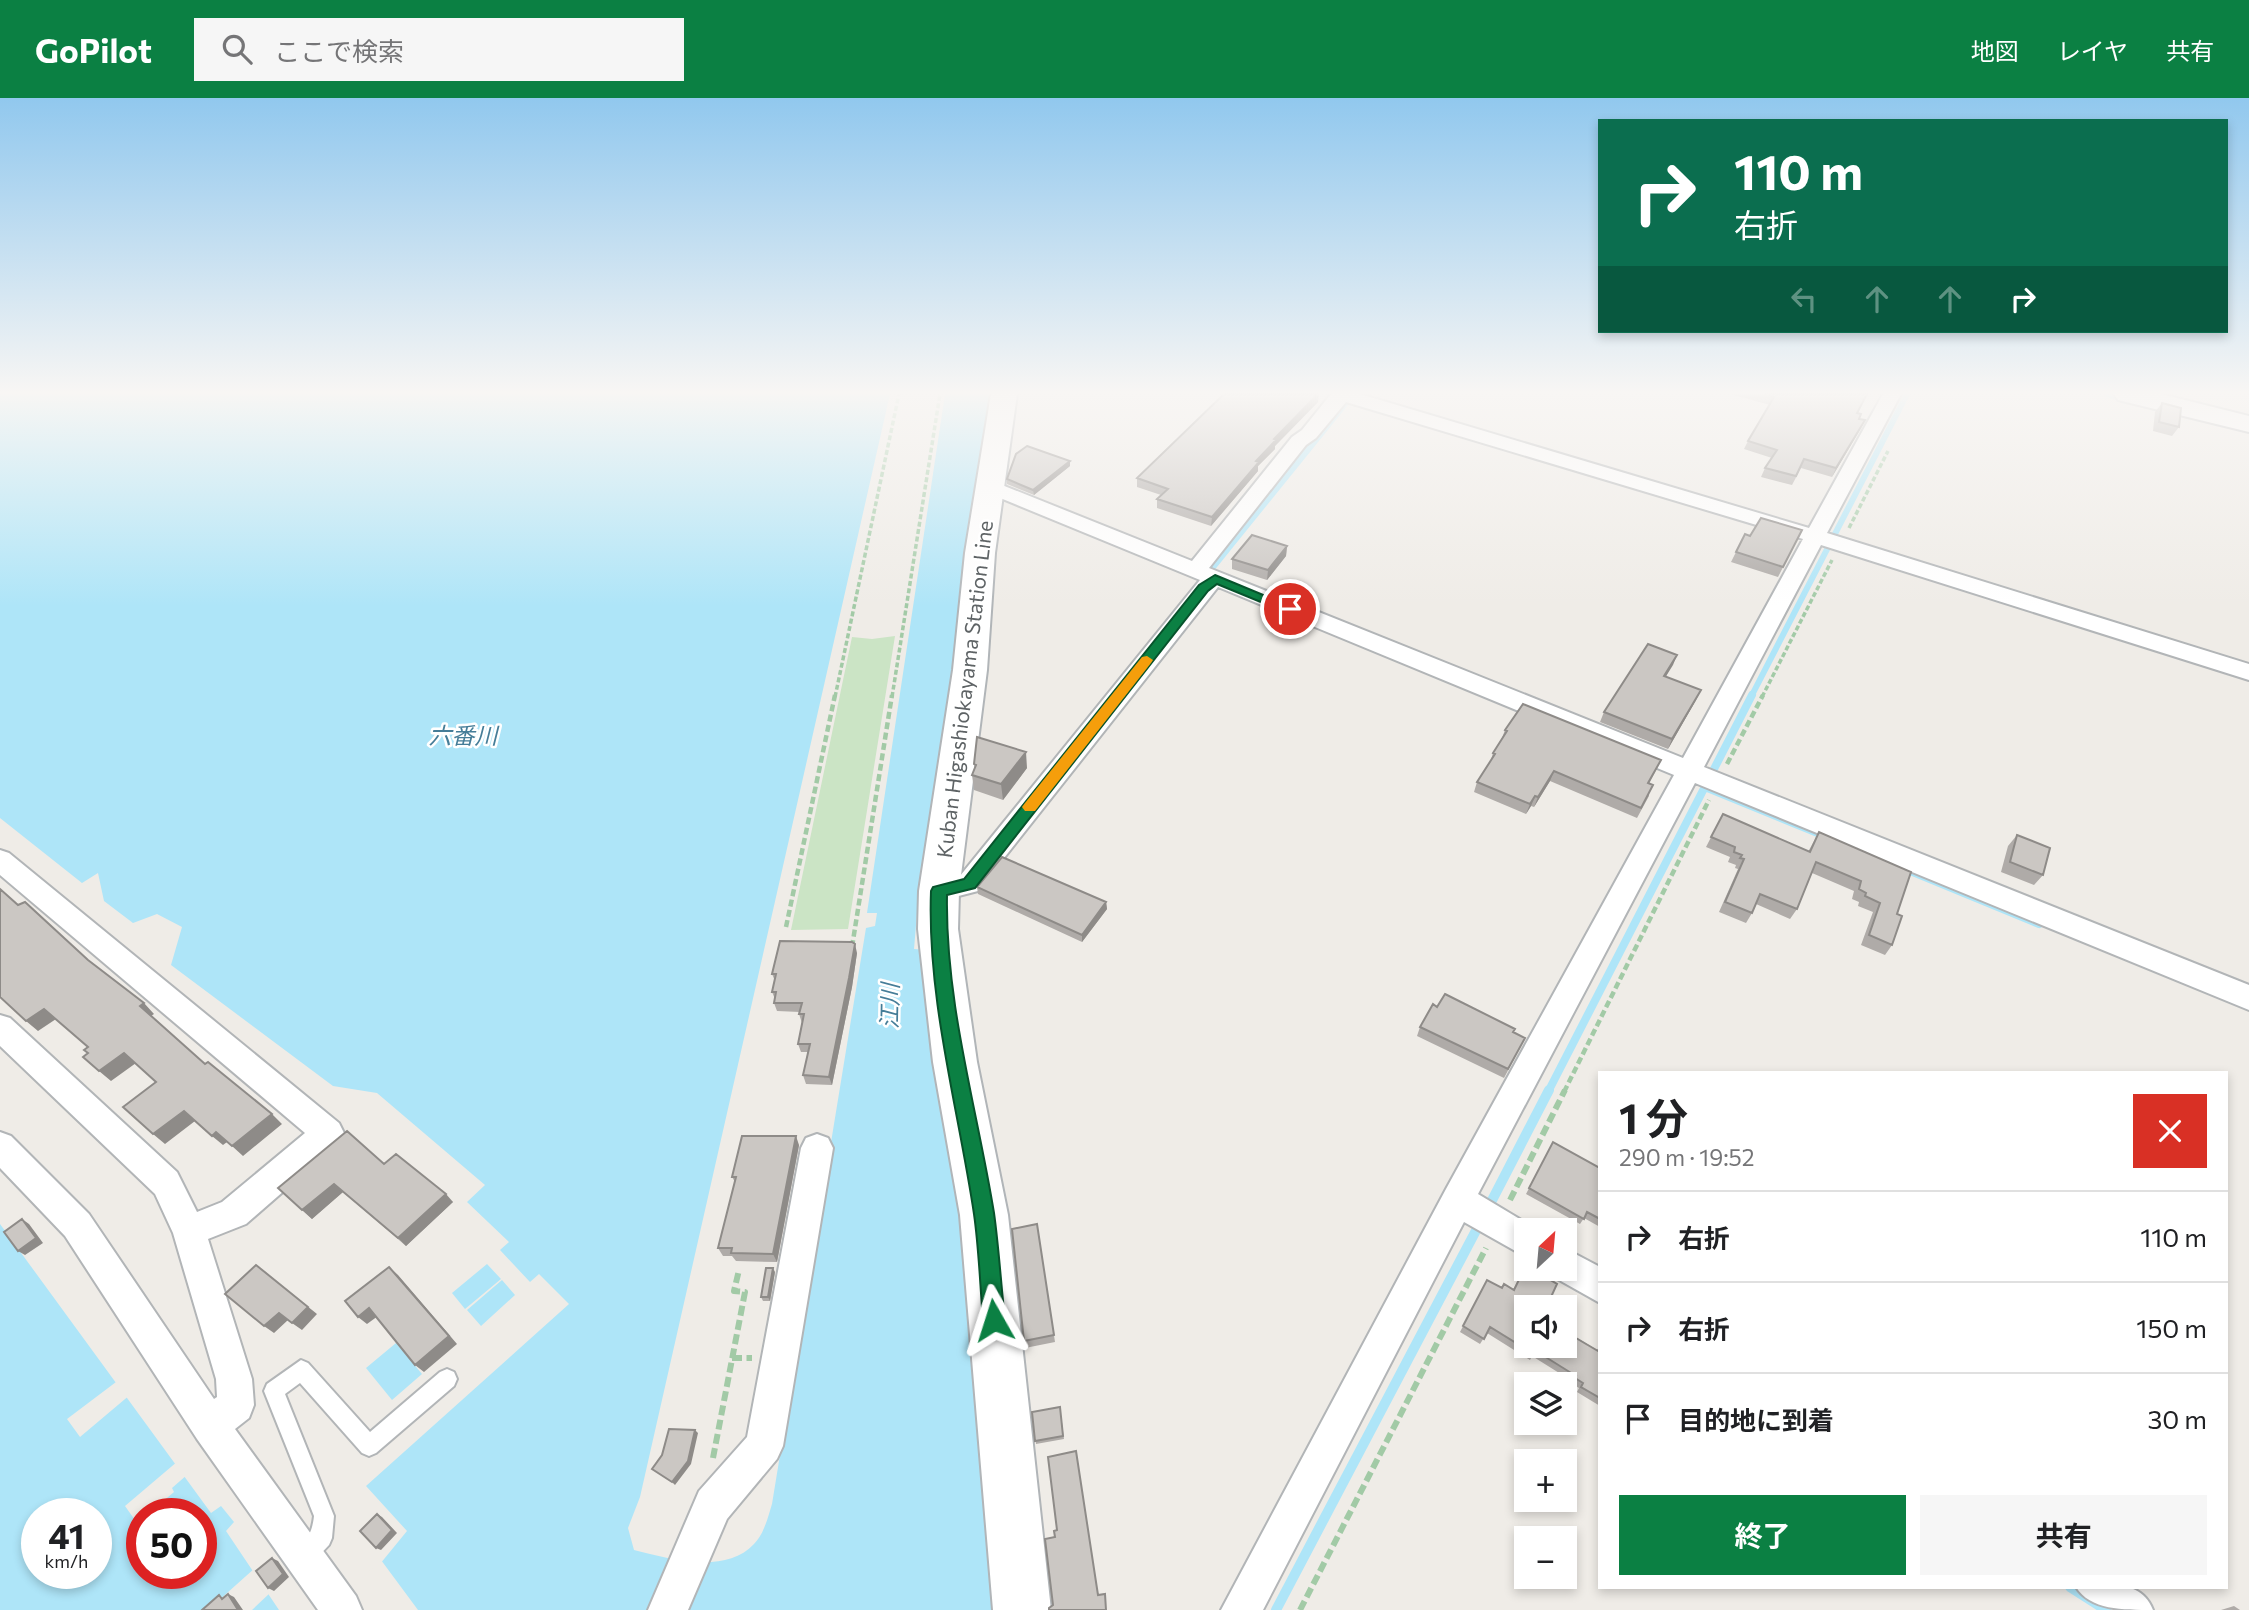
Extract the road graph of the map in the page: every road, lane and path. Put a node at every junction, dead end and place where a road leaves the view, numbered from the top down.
1 (885, 465) edge
2 (929, 465) edge
3 (993, 465) edge
4 (1283, 465) edge
5 (1574, 465) edge
6 (1862, 465) edge
7 (1878, 465) edge
8 (990, 487) junction
9 (1830, 541) junction
10 (1206, 575) junction
11 (2249, 672) edge
12 (1707, 781) junction
13 (0, 860) edge
14 (939, 891) junction
15 (786, 927) dead end
16 (852, 950) edge
17 (2249, 998) edge
18 (0, 1027) edge
19 (0, 1146) edge
20 (817, 1148) dead end
21 (1490, 1219) edge
22 (189, 1231) junction
23 (740, 1270) dead end
24 (1577, 1272) edge
25 (1598, 1285) edge
26 (447, 1379) dead end
27 (210, 1426) junction
28 (724, 1492) junction
29 (690, 1554) joint
30 (304, 1557) junction
31 (2099, 1589) edge
32 (340, 1606) edge
33 (668, 1610) edge
34 (1022, 1610) edge
35 (1241, 1610) edge
36 (1300, 1610) edge
37 (2133, 1610) edge

1 - 15 path
2 - 16 path
3 - 8 main road, Kuban Higashiokayama Station Line
4 - 10 street
5 - 9 street
6 - 9 street
7 - 9 path
8 - 10 street
8 - 14 main road, Kuban Higashiokayama Station Line
9 - 11 street
9 - 12 street
9 - 12 path
10 - 12 street
10 - 14 street
12 - 17 street
12 - 21 street
12 - 21 path
13 - 22 street
14 - 34 main road, Kuban Higashiokayama Station Line
18 - 22 street
19 - 27 street
20 - 28 street
21 - 35 street
21 - 36 path
22 - 27 street
23 - 28 path
24 - 25 street
26 - 30 lane
27 - 30 street
28 - 29 street
29 - 33 street
30 - 32 street
31 - 37 street

